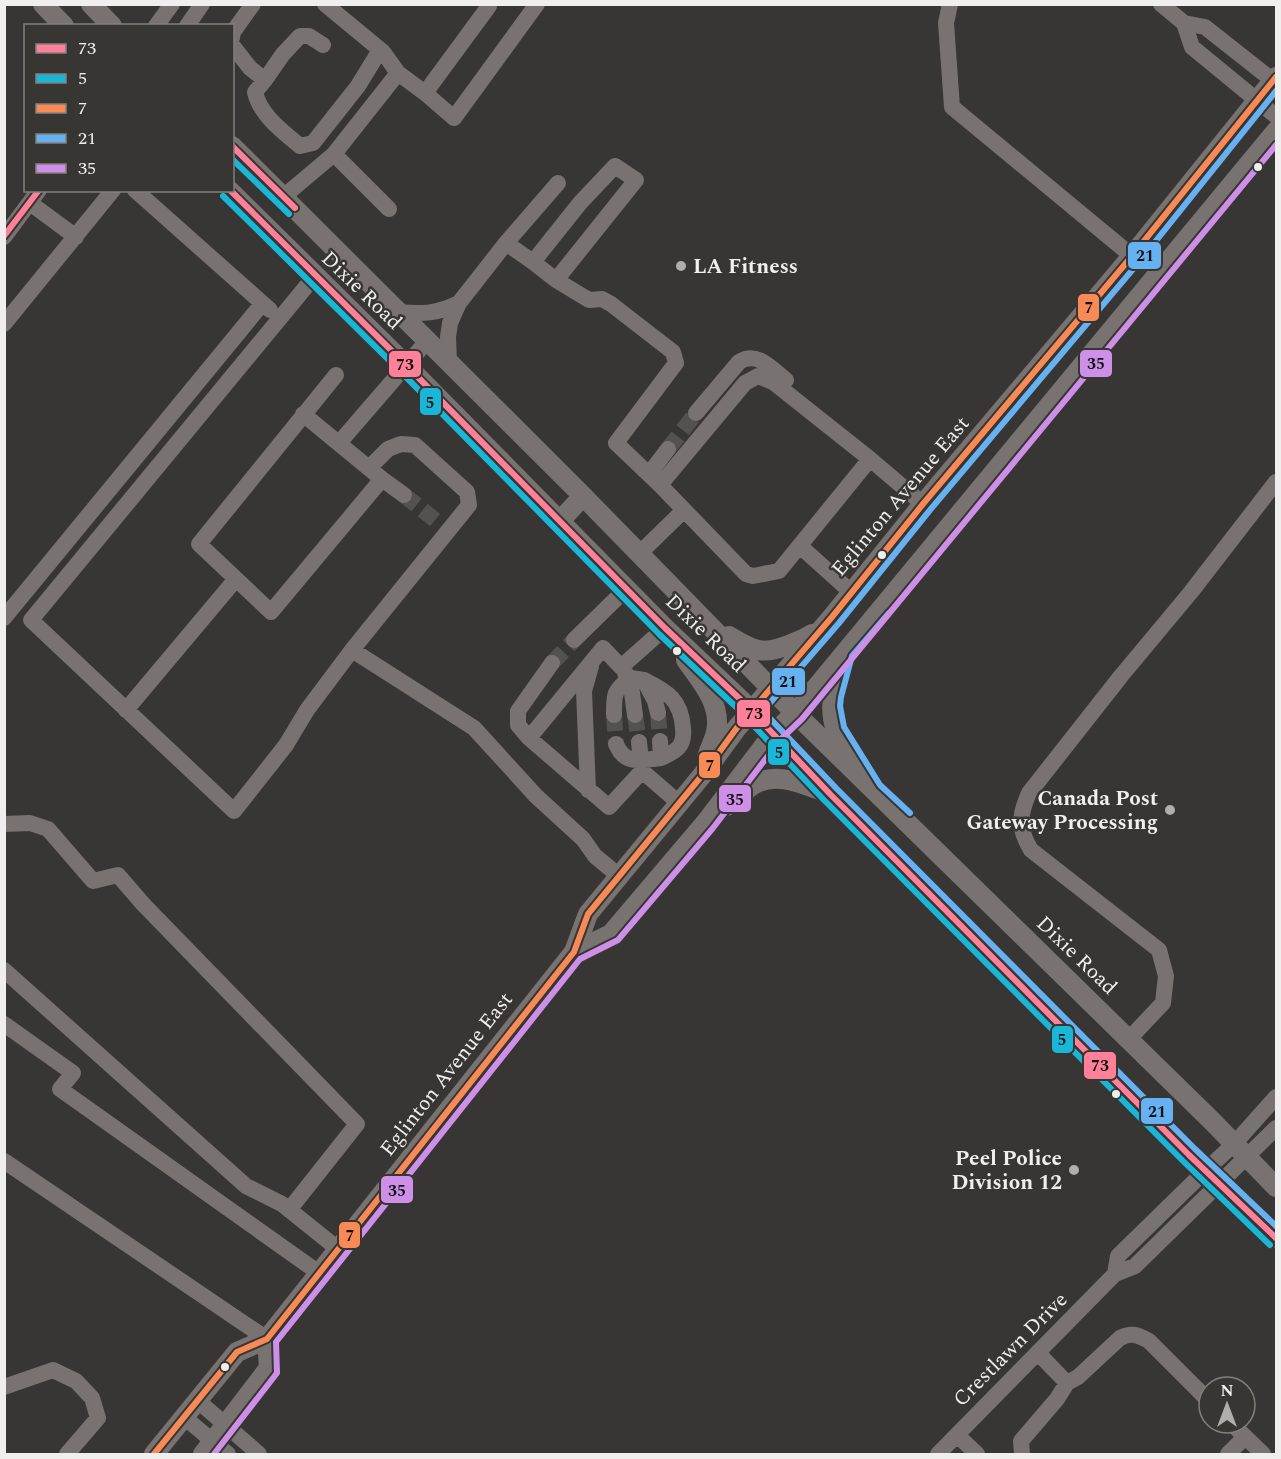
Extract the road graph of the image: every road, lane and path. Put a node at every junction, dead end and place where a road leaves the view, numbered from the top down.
1 (43, 4) edge
2 (91, 4) edge
3 (172, 4) edge
4 (202, 4) edge
5 (253, 4) edge
6 (325, 4) edge
7 (537, 4) edge
8 (950, 4) edge
9 (1161, 4) edge
10 (488, 5) edge
11 (1184, 23) junction
12 (62, 24) edge
13 (110, 24) edge
14 (157, 24) edge
15 (188, 24) edge
16 (234, 31) edge
17 (323, 45) dead end
18 (234, 48) edge
19 (380, 50) junction
20 (398, 73) junction
21 (265, 80) junction
22 (1276, 80) edge
23 (425, 93) junction
24 (1258, 101) junction
25 (1276, 116) edge
26 (1276, 131) edge
27 (234, 148) edge
28 (334, 154) junction
29 (558, 183) dead end
30 (111, 192) edge
31 (137, 192) edge
32 (231, 192) edge
33 (38, 194) edge
34 (283, 197) junction
35 (389, 209) dead end
36 (4, 237) edge
37 (76, 237) junction
38 (506, 243) junction
39 (337, 250) junction
40 (1132, 256) junction
41 (533, 262) junction
42 (314, 276) junction
43 (556, 280) junction
44 (459, 303) junction
45 (262, 304) junction
46 (398, 312) junction
47 (280, 319) junction
48 (4, 324) edge
49 (428, 340) junction
50 (449, 362) junction
51 (406, 365) junction
52 (336, 375) dead end
53 (724, 379) junction
54 (726, 407) junction
55 (696, 413) tunnel mouth
56 (303, 414) junction
57 (339, 443) junction
58 (668, 449) tunnel mouth
59 (865, 456) junction
60 (375, 473) junction
61 (654, 479) junction
62 (1276, 482) edge
63 (404, 495) tunnel mouth
64 (584, 496) junction
65 (923, 504) junction
66 (684, 510) junction
67 (559, 522) junction
68 (800, 546) junction
69 (639, 554) junction
70 (236, 579) junction
71 (626, 589) junction
72 (852, 592) junction
73 (832, 617) junction
74 (4, 618) edge
75 (710, 624) junction
76 (665, 627) junction
77 (352, 650) junction
78 (844, 652) junction
79 (598, 654) junction
80 (552, 663) tunnel mouth
81 (632, 675) junction
82 (537, 684) junction
83 (571, 685) junction
84 (770, 688) junction
85 (126, 710) junction
86 (751, 711) junction
87 (658, 713) tunnel mouth
88 (795, 713) junction
89 (614, 715) tunnel mouth
90 (635, 715) tunnel mouth
91 (773, 734) junction
92 (529, 738) junction
93 (639, 742) tunnel mouth
94 (616, 744) tunnel mouth
95 (642, 766) junction
96 (704, 773) junction
97 (588, 790) junction
98 (873, 791) junction
99 (830, 794) junction
100 (679, 803) junction
101 (706, 822) junction
102 (4, 824) edge
103 (619, 876) junction
104 (574, 952) junction
105 (4, 970) edge
106 (4, 1024) edge
107 (1129, 1039) junction
108 (1276, 1097) edge
109 (1276, 1128) edge
110 (1241, 1150) junction
111 (4, 1161) edge
112 (1212, 1176) junction
113 (1276, 1187) edge
114 (289, 1210) junction
115 (1276, 1238) edge
116 (338, 1249) junction
117 (319, 1273) junction
118 (267, 1339) junction
119 (1038, 1353) junction
120 (1067, 1383) junction
121 (4, 1387) edge
122 (1197, 1389) edge
123 (197, 1400) junction
124 (184, 1417) junction
125 (226, 1426) junction
126 (957, 1435) junction
127 (1245, 1437) joint
128 (215, 1450) edge
129 (67, 1455) edge
130 (154, 1455) edge
131 (259, 1455) edge
132 (938, 1455) edge
133 (976, 1455) edge
134 (1022, 1455) edge
135 (1228, 1455) edge
136 (1263, 1455) edge

1 - 12 main road
2 - 13 main road
3 - 14 street
4 - 15 street
5 - 16 street
6 - 19 street
7 - 23 street
8 - 40 street
9 - 11 street
10 - 23 street
11 - 22 street
11 - 24 street
17 - 21 street
18 - 21 street
19 - 20 street
19 - 21 street
20 - 23 street
20 - 28 street
22 - 24 main road, Eglinton Avenue East
24 - 25 street
24 - 40 main road, Eglinton Avenue East
26 - 78 main road, Eglinton Avenue East
27 - 34 main road, Dixie Road
28 - 34 street
28 - 35 street
29 - 38 street
30 - 37 street
31 - 45 street
32 - 42 main road, Dixie Road
33 - 36 street
33 - 37 street
34 - 39 main road, Dixie Road
37 - 48 street
38 - 41 street
38 - 44 street
39 - 42 main road
39 - 46 main road, Dixie Road
40 - 65 main road, Eglinton Avenue East
41 - 43 street
41 - 43 street
42 - 47 street
42 - 51 main road, Dixie Road
43 - 61 street
44 - 46 street
44 - 50 street
45 - 47 street
45 - 74 street
46 - 49 main road, Dixie Road
47 - 85 street
49 - 50 main road, Dixie Road
49 - 51 street
50 - 64 main road, Dixie Road
51 - 57 street
51 - 67 main road, Dixie Road
52 - 56 street
53 - 54 street
53 - 55 street
53 - 59 street
54 - 59 street
54 - 61 street
56 - 57 street
56 - 70 street
57 - 60 street
58 - 61 street
59 - 65 street
59 - 68 street
60 - 63 street
60 - 70 street
60 - 77 street
61 - 66 street
62 - 107 street
64 - 67 main road
64 - 69 main road, Dixie Road
65 - 72 main road, Eglinton Avenue East
66 - 68 street
66 - 69 street
67 - 71 main road, Dixie Road
68 - 72 street
69 - 75 main road, Dixie Road
70 - 85 street
71 - 76 main road, Dixie Road
71 - 79 street
72 - 73 main road, Eglinton Avenue East
73 - 75 main road
73 - 84 main road, Eglinton Avenue East
75 - 84 main road, Dixie Road
76 - 81 street
76 - 86 main road, Dixie Road
76 - 96 main road
77 - 85 street
77 - 103 street
78 - 88 main road, Eglinton Avenue East
78 - 98 main road
79 - 81 street
79 - 83 street
79 - 97 street
80 - 82 street
81 - 87 street
81 - 89 street
81 - 90 street
81 - 95 street
82 - 83 street
82 - 92 street
83 - 92 street
84 - 86 main road, Eglinton Avenue East
84 - 88 main road, Dixie Road
86 - 91 main road, Dixie Road
86 - 96 main road, Eglinton Avenue East
88 - 91 main road, Eglinton Avenue East
88 - 98 main road, Dixie Road
91 - 99 main road, Dixie Road
91 - 101 main road, Eglinton Avenue East
92 - 97 street
93 - 95 street
94 - 95 street
95 - 97 street
95 - 100 street
96 - 100 main road, Eglinton Avenue East
98 - 107 main road, Dixie Road
99 - 101 main road
99 - 112 main road, Dixie Road
100 - 103 main road, Eglinton Avenue East
101 - 104 main road, Eglinton Avenue East
102 - 114 street
103 - 104 main road, Eglinton Avenue East
104 - 116 main road, Eglinton Avenue East
105 - 114 street
106 - 117 street
107 - 110 main road, Dixie Road
108 - 110 street
109 - 110 street
110 - 112 street, Crestlawn Drive
110 - 113 main road, Dixie Road
111 - 118 street
112 - 115 main road, Dixie Road
112 - 119 street, Crestlawn Drive
114 - 116 street
116 - 117 main road, Eglinton Avenue East
117 - 118 main road, Eglinton Avenue East
118 - 123 main road, Eglinton Avenue East
118 - 125 main road
119 - 120 street
119 - 126 street, Crestlawn Drive
120 - 122 street
120 - 134 street
121 - 129 street
123 - 124 main road, Eglinton Avenue East
123 - 125 street
124 - 128 street
124 - 130 main road, Eglinton Avenue East
125 - 128 main road
125 - 131 street
126 - 132 street, Crestlawn Drive
126 - 133 street
127 - 135 street
127 - 136 street

